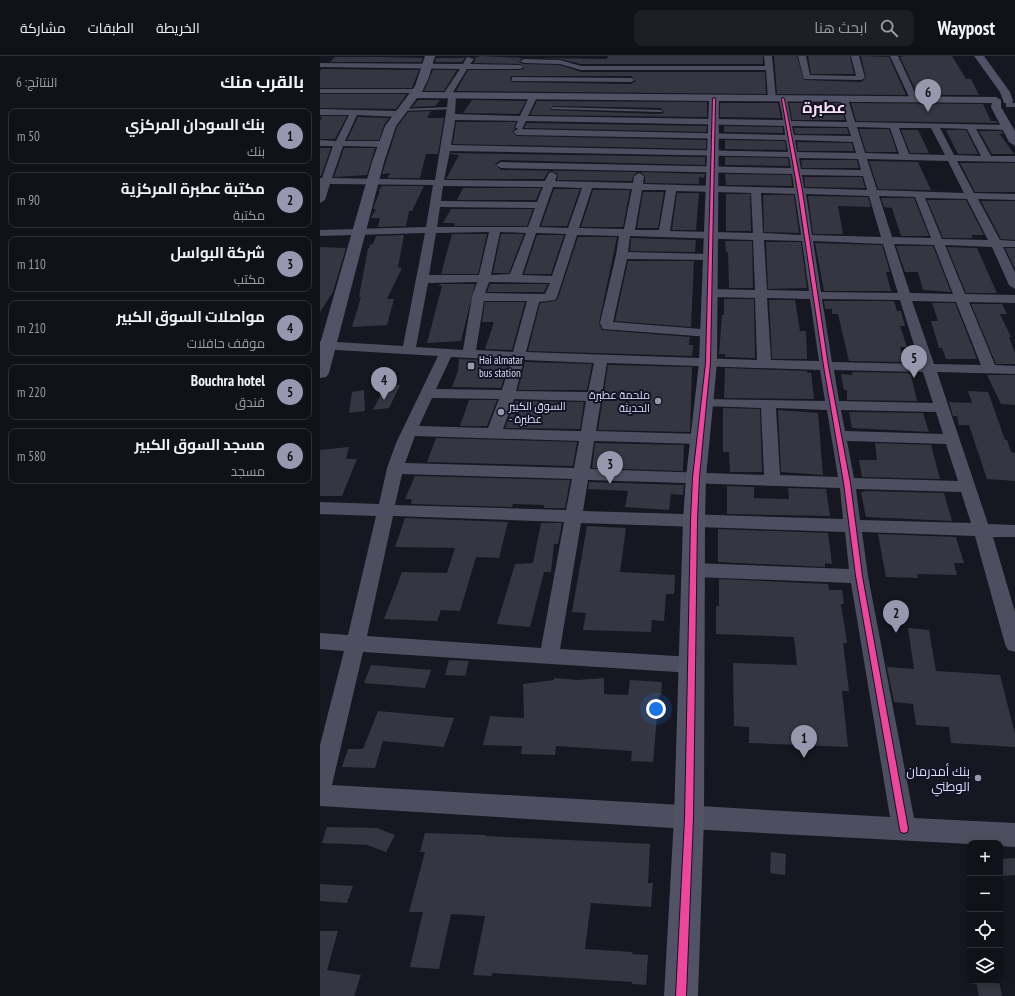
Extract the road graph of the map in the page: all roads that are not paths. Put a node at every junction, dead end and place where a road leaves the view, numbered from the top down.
1 (359, 56) edge
2 (420, 56) edge
3 (437, 56) edge
4 (465, 56) edge
5 (472, 56) edge
6 (768, 56) edge
7 (802, 56) edge
8 (855, 56) edge
9 (894, 56) edge
10 (978, 56) edge
11 (635, 59) dead end
12 (430, 60) edge
13 (523, 61) edge
14 (320, 65) edge
15 (466, 66) junction
16 (634, 68) junction
17 (769, 68) junction
18 (345, 69) junction
19 (515, 79) junction
20 (631, 80) junction
21 (334, 82) dead end
22 (323, 91) edge
23 (415, 93) junction
24 (449, 96) junction
25 (505, 96) junction
26 (533, 97) junction
27 (628, 98) junction
28 (714, 99) junction
29 (778, 99) junction
30 (844, 99) junction
31 (914, 99) junction
32 (1005, 103) edge
33 (553, 108) dead end
34 (579, 109) junction
35 (626, 110) junction
36 (661, 111) dead end
37 (320, 112) edge
38 (399, 112) junction
39 (452, 112) junction
40 (354, 113) junction
41 (522, 118) junction
42 (575, 119) junction
43 (624, 120) junction
44 (649, 120) junction
45 (853, 124) junction
46 (893, 124) junction
47 (934, 125) junction
48 (970, 126) junction
49 (1006, 127) junction
50 (788, 130) junction
51 (517, 132) junction
52 (571, 133) junction
53 (646, 135) junction
54 (857, 139) junction
55 (1015, 142) edge
56 (339, 143) junction
57 (320, 144) edge
58 (384, 144) junction
59 (446, 148) junction
60 (509, 148) junction
61 (561, 149) junction
62 (643, 150) junction
63 (713, 154) junction
64 (793, 154) junction
65 (861, 155) junction
66 (905, 157) junction
67 (951, 158) junction
68 (988, 159) junction
69 (1015, 159) edge
70 (501, 165) junction
71 (555, 166) junction
72 (640, 168) junction
73 (796, 172) junction
74 (866, 173) junction
75 (324, 181) edge
76 (373, 181) junction
77 (439, 182) junction
78 (492, 183) junction
79 (549, 184) junction
80 (588, 185) junction
81 (637, 187) junction
82 (671, 188) junction
83 (756, 190) junction
84 (800, 191) junction
85 (873, 193) junction
86 (919, 194) junction
87 (970, 196) junction
88 (1015, 198) edge
89 (320, 200) edge
90 (436, 204) junction
91 (541, 205) junction
92 (432, 229) junction
93 (358, 230) junction
94 (495, 230) junction
95 (531, 230) junction
96 (572, 231) junction
97 (320, 233) edge
98 (627, 233) junction
99 (664, 234) junction
100 (758, 237) junction
101 (805, 238) junction
102 (886, 239) junction
103 (937, 241) junction
104 (996, 244) junction
105 (1015, 244) edge
106 (711, 246) junction
107 (622, 255) junction
108 (484, 278) junction
109 (515, 278) junction
110 (423, 279) junction
111 (556, 280) junction
112 (1015, 285) edge
113 (710, 293) junction
114 (761, 294) junction
115 (815, 295) junction
116 (478, 297) junction
117 (905, 297) junction
118 (534, 298) junction
119 (960, 298) junction
120 (1015, 299) edge
121 (709, 332) junction
122 (324, 345) edge
123 (409, 350) junction
124 (446, 353) junction
125 (469, 354) junction
126 (520, 356) junction
127 (601, 358) junction
128 (708, 363) junction
129 (764, 364) junction
130 (826, 366) junction
131 (928, 368) junction
132 (990, 370) junction
133 (1015, 370) edge
134 (320, 373) edge
135 (427, 393) junction
136 (508, 395) junction
137 (594, 397) junction
138 (705, 402) junction
139 (768, 403) junction
140 (832, 405) junction
141 (942, 408) junction
142 (410, 431) junction
143 (494, 433) junction
144 (587, 436) junction
145 (838, 436) junction
146 (700, 439) junction
147 (952, 439) junction
148 (394, 468) junction
149 (582, 473) junction
150 (696, 477) junction
151 (772, 480) junction
152 (847, 484) junction
153 (968, 487) junction
154 (320, 508) edge
155 (386, 510) junction
156 (575, 516) junction
157 (694, 520) junction
158 (853, 526) junction
159 (982, 530) junction
160 (1015, 531) edge
161 (694, 570) junction
162 (860, 576) junction
163 (320, 641) edge
164 (355, 643) junction
165 (1015, 644) edge
166 (549, 657) junction
167 (692, 665) junction
168 (320, 790) edge
169 (320, 795) edge
170 (689, 818) junction
171 (904, 829) junction
172 (1015, 834) edge
173 (681, 996) edge

1 - 18 street
2 - 12 street
3 - 12 street
4 - 5 street
5 - 15 street
6 - 17 street
7 - 8 street
9 - 31 street
10 - 32 main road
11 - 16 street
12 - 15 street
12 - 18 street
12 - 23 main road
13 - 15 street
13 - 16 street
13 - 19 street
14 - 18 street
15 - 24 street
16 - 17 street
16 - 20 street
17 - 29 street
19 - 20 street
19 - 25 street
20 - 27 street
21 - 22 street
22 - 23 street
23 - 24 main road
23 - 38 main road
24 - 25 main road
24 - 39 street
25 - 26 main road
26 - 27 main road
26 - 41 street
27 - 28 main road
28 - 29 main road
28 - 63 main road
29 - 30 main road
29 - 50 street
30 - 31 main road
30 - 45 street
31 - 32 main road
32 - 49 main road
33 - 34 lane
34 - 35 lane
34 - 42 lane
35 - 36 lane
35 - 43 lane
37 - 40 street
38 - 39 lane
38 - 40 street
38 - 58 main road
39 - 41 street
39 - 59 street
40 - 56 street
41 - 42 street
41 - 51 street
42 - 43 street
42 - 52 street
43 - 44 street
44 - 53 street
44 - 63 street
45 - 46 street
45 - 50 street
45 - 54 street
46 - 47 street
46 - 66 street
47 - 48 street
47 - 67 street
48 - 49 street
48 - 68 street
49 - 55 main road
50 - 54 street
50 - 63 street
50 - 63 street
50 - 64 street
51 - 52 street
51 - 60 street
52 - 53 street
52 - 61 street
53 - 62 street
53 - 63 street
54 - 65 street
56 - 57 street
56 - 58 street
56 - 75 street
58 - 76 main road
59 - 60 street
59 - 77 street
60 - 61 street
60 - 70 street
61 - 62 street
61 - 71 street
62 - 63 street
62 - 72 street
63 - 64 street
63 - 72 street
63 - 73 street
63 - 82 street
63 - 83 street
63 - 106 main road
64 - 65 street
64 - 73 street
65 - 66 street
65 - 74 street
66 - 67 street
67 - 68 street
67 - 87 street
68 - 69 street
70 - 71 street
70 - 78 street
71 - 72 street
71 - 79 street
72 - 81 street
73 - 74 street
73 - 84 street
74 - 85 street
75 - 76 street
75 - 89 street
76 - 77 street
76 - 93 main road
77 - 78 street
77 - 90 street
78 - 79 street
79 - 80 street
79 - 91 street
80 - 81 street
80 - 96 street
81 - 82 street
81 - 98 street
82 - 99 street
83 - 84 street
83 - 100 street
84 - 85 street
84 - 101 street
85 - 86 street
85 - 102 street
86 - 87 street
86 - 103 street
87 - 88 street
87 - 104 street
90 - 91 street
90 - 92 street
91 - 95 street
92 - 93 street
92 - 94 street
92 - 110 street
93 - 97 street
93 - 122 main road
94 - 95 street
94 - 108 street
95 - 96 street
95 - 109 street
96 - 98 street
96 - 111 street
98 - 99 street
98 - 107 street
99 - 106 street
100 - 101 street
100 - 106 street
100 - 114 street
101 - 102 street
101 - 115 street
102 - 103 street
102 - 117 street
103 - 104 street
103 - 119 street
104 - 105 street
104 - 112 street
106 - 107 street
106 - 113 main road
107 - 121 street
108 - 109 street
108 - 110 street
108 - 116 street
109 - 111 street
110 - 123 street
111 - 118 street
113 - 114 street
113 - 121 main road
114 - 115 street
114 - 129 street
115 - 117 street
115 - 130 street
116 - 118 street
116 - 125 street
117 - 119 street
117 - 131 street
118 - 126 street
119 - 120 street
119 - 132 street
121 - 128 main road
122 - 123 street
122 - 134 main road
123 - 124 street
124 - 125 street
124 - 135 street
125 - 126 street
126 - 127 street
126 - 136 street
127 - 128 street
127 - 137 street
128 - 129 street
128 - 138 main road
129 - 130 street
130 - 131 street
130 - 140 street
131 - 132 street
131 - 141 street
132 - 133 street
135 - 136 street
135 - 142 street
136 - 137 street
136 - 143 street
137 - 144 street
138 - 139 street
138 - 146 main road
139 - 140 street
139 - 151 street
140 - 141 street
140 - 145 street
141 - 147 street
142 - 143 street
142 - 148 street
143 - 144 street
144 - 146 street
144 - 149 street
145 - 147 street
145 - 152 street
146 - 150 main road
147 - 153 street
148 - 149 street
148 - 155 street
149 - 150 street
149 - 156 street
150 - 151 street
150 - 157 main road
151 - 152 street
152 - 153 street
152 - 158 street
153 - 159 street
154 - 155 street
155 - 156 street
155 - 164 street
156 - 157 street
156 - 166 street
157 - 158 street
157 - 161 main road
158 - 159 street
158 - 162 street
159 - 160 street
159 - 165 street
161 - 162 street
161 - 167 main road
162 - 171 street
163 - 164 street
164 - 166 street
164 - 168 street
166 - 167 street
167 - 170 main road
169 - 170 street
170 - 171 street
170 - 173 main road
171 - 172 street

